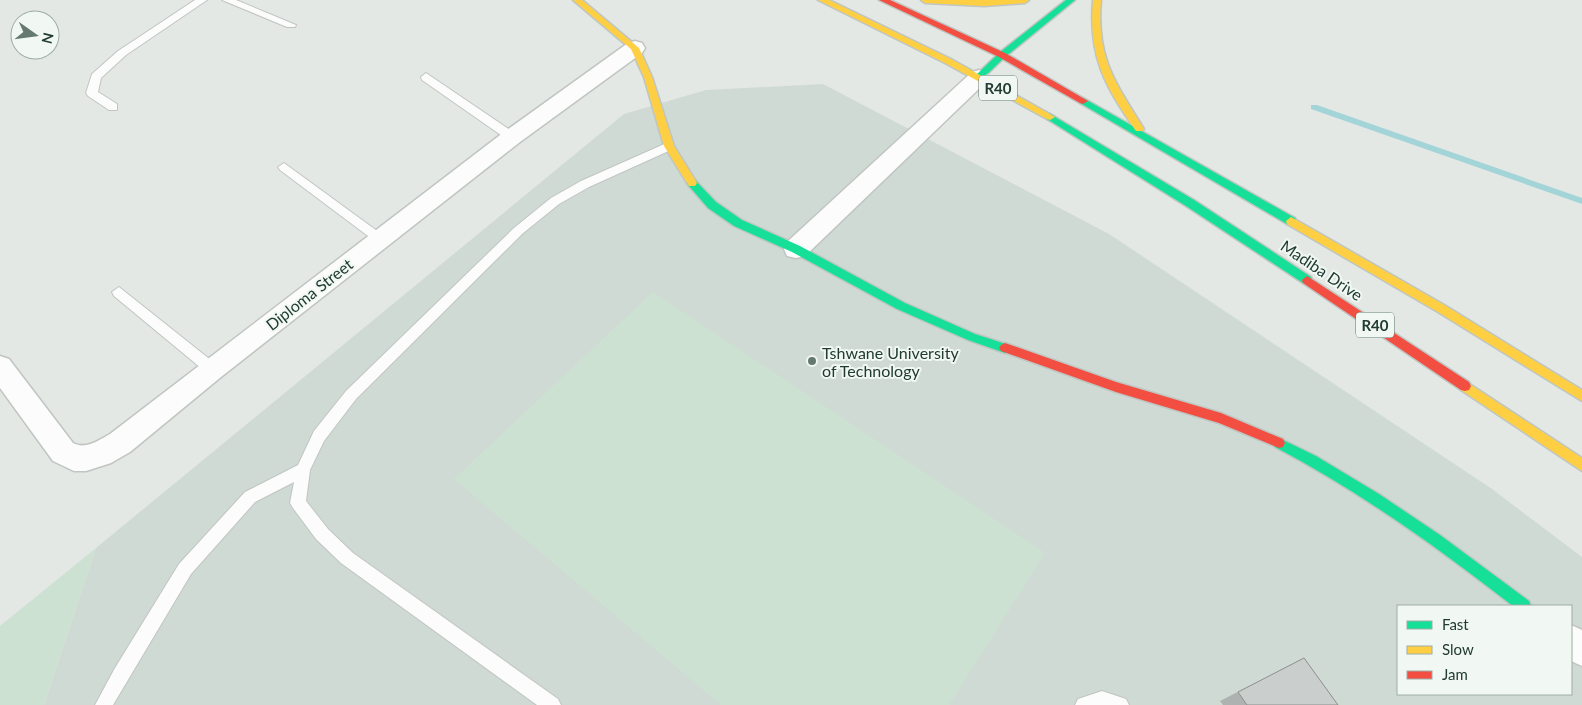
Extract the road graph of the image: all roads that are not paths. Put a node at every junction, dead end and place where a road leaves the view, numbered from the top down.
1 (202, 0) edge
2 (227, 0) edge
3 (577, 0) edge
4 (822, 0) edge
5 (883, 0) edge
6 (925, 0) edge
7 (1025, 0) edge
8 (1072, 0) edge
9 (1097, 0) edge
10 (292, 25) dead end
11 (635, 48) junction
12 (1002, 56) junction
13 (426, 77) dead end
14 (979, 77) junction
15 (113, 106) dead end
16 (1142, 134) junction
17 (512, 137) junction
18 (670, 146) junction
19 (284, 167) dead end
20 (380, 239) junction
21 (796, 249) junction
22 (119, 292) dead end
23 (0, 367) edge
24 (212, 369) junction
25 (1582, 396) edge
26 (1582, 465) edge
27 (303, 470) junction
28 (1523, 605) edge
29 (1572, 642) edge
30 (1582, 650) edge
31 (104, 705) edge
32 (552, 705) edge
33 (1084, 705) edge
34 (1120, 705) edge

1 - 15 lane
2 - 10 lane
3 - 11 main road
4 - 14 main road, R40
5 - 12 main road, R40
6 - 7 main road
8 - 12 main road
9 - 16 main road
11 - 17 street, Diploma Street
11 - 18 main road
12 - 14 main road
12 - 16 main road, R40
13 - 17 lane
14 - 21 street
14 - 26 main road, Madiba Drive / R40
16 - 25 main road, Madiba Drive / R40
17 - 20 street, Diploma Street
18 - 21 main road
18 - 27 lane
19 - 20 lane
20 - 24 street, Diploma Street
21 - 28 main road
22 - 24 lane
23 - 24 street, Diploma Street
27 - 31 lane
27 - 32 lane
29 - 30 street
33 - 34 lane

